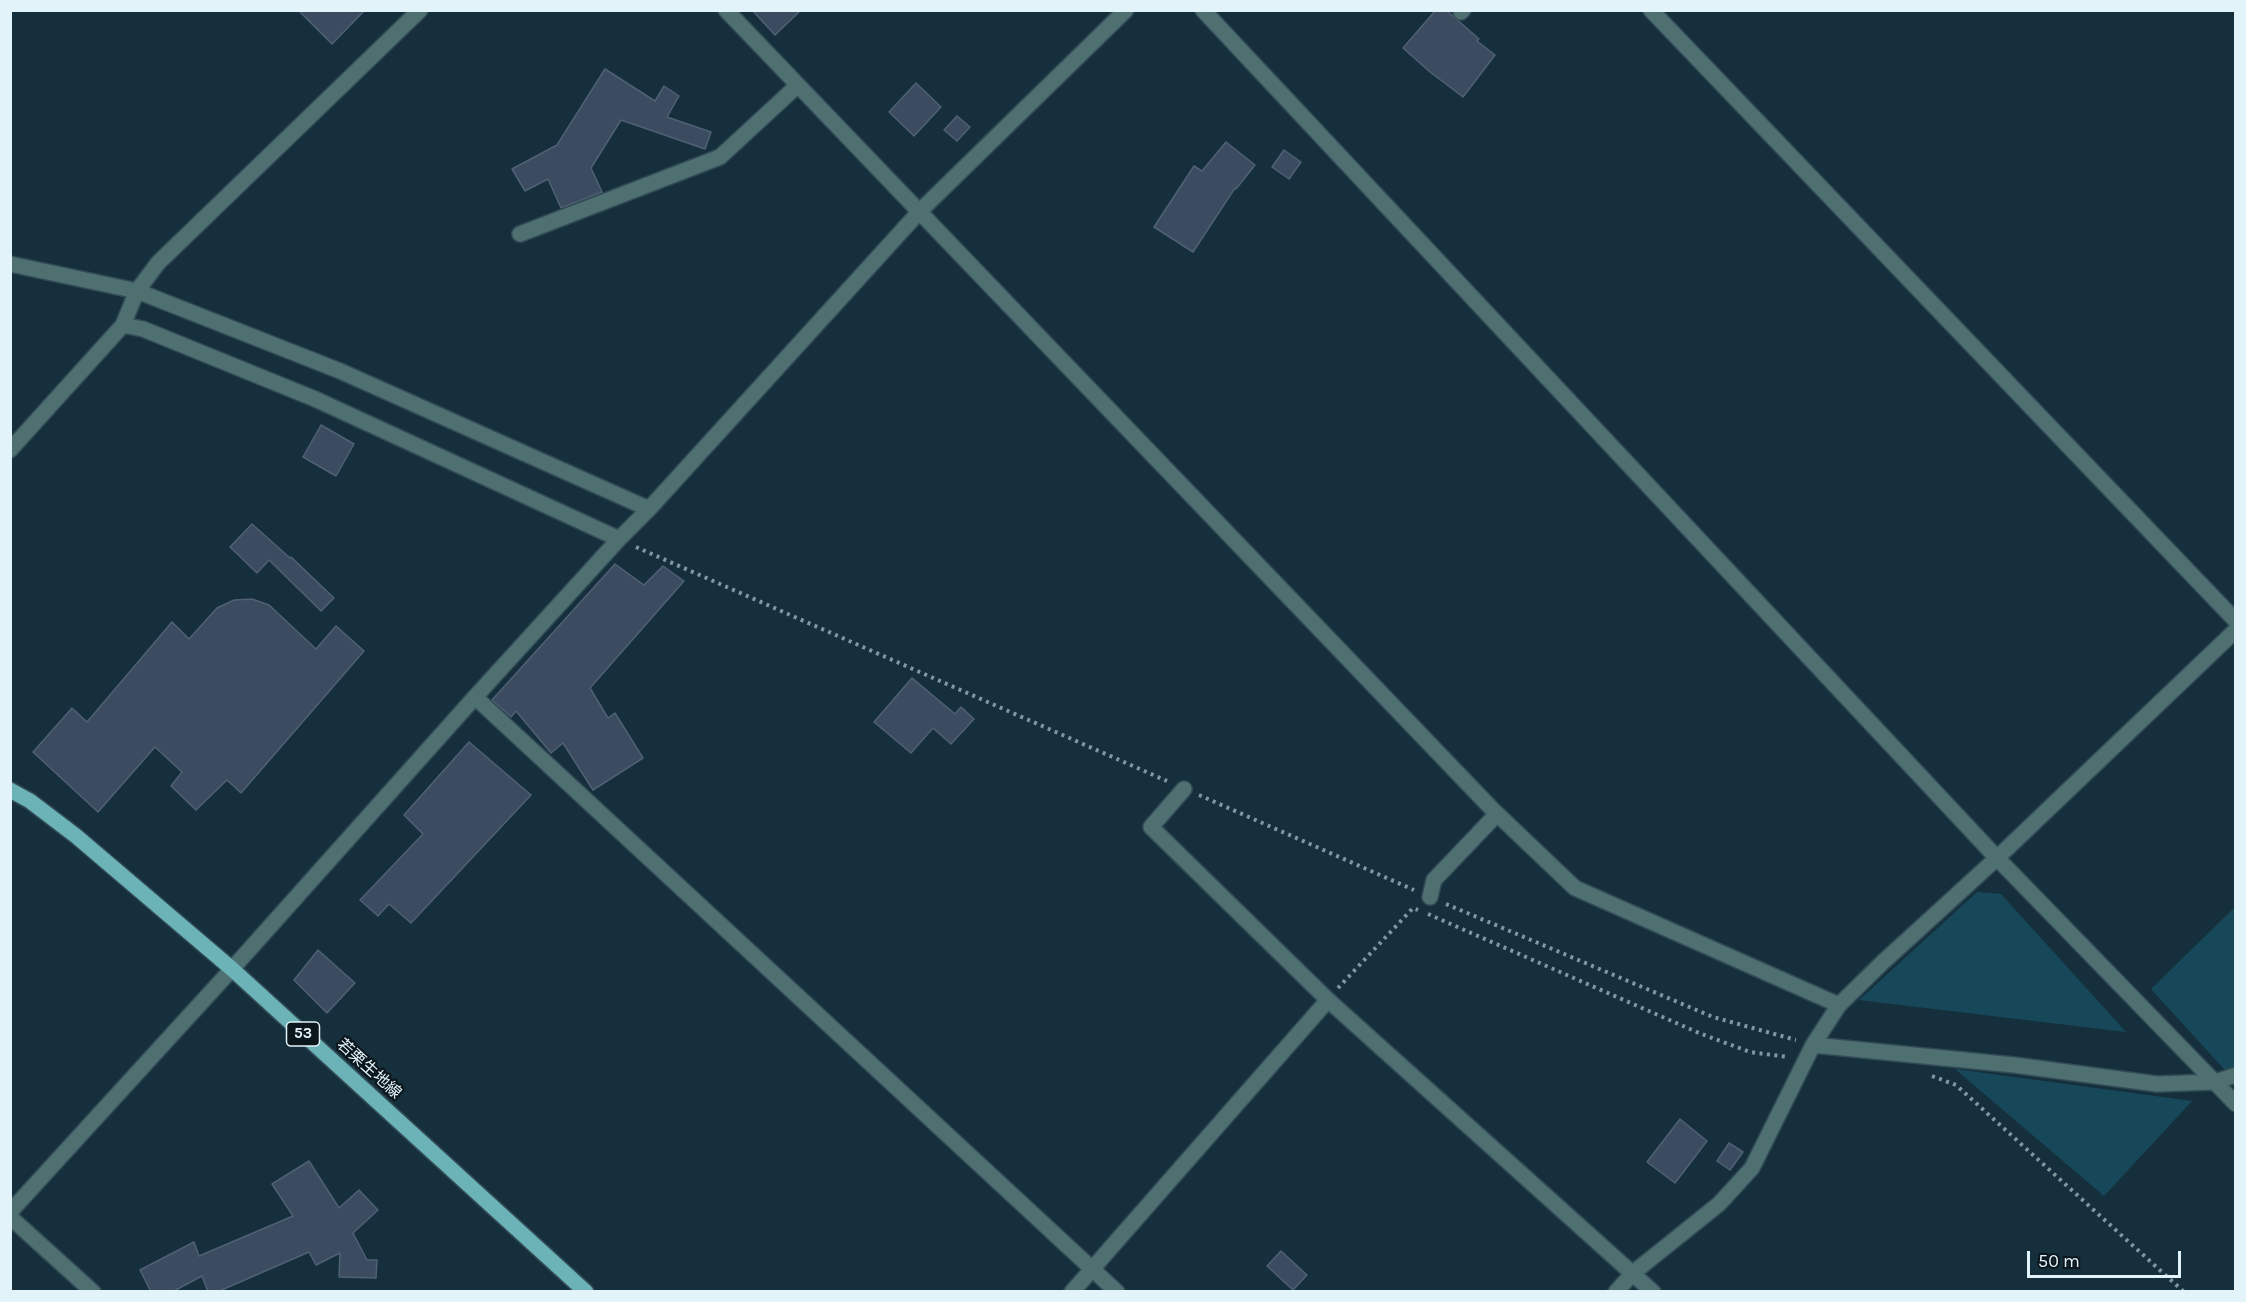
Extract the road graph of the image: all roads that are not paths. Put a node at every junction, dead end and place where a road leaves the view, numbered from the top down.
1 (420, 10) edge
2 (726, 10) edge
3 (1126, 10) edge
4 (1203, 10) edge
5 (1652, 10) edge
6 (798, 85) junction
7 (920, 211) junction
8 (520, 234) dead end
9 (10, 264) edge
10 (137, 291) junction
11 (123, 325) junction
12 (10, 450) edge
13 (649, 509) junction
14 (619, 539) junction
15 (2235, 621) edge
16 (2235, 630) edge
17 (475, 697) junction
18 (1184, 789) road end
19 (10, 790) edge
20 (1497, 814) junction
21 (1997, 858) junction
22 (1430, 897) road end
23 (232, 969) junction
24 (1328, 1000) junction
25 (1839, 1005) junction
26 (1813, 1045) junction
27 (2235, 1075) edge
28 (2216, 1082) junction
29 (2235, 1104) edge
30 (10, 1214) edge
31 (1093, 1270) junction
32 (1633, 1273) junction
33 (93, 1292) edge
34 (586, 1292) edge
35 (1072, 1292) edge
36 (1117, 1292) edge
37 (1617, 1292) edge
38 (1653, 1292) edge

1 - 10 street
2 - 6 street
3 - 7 street
4 - 21 street
5 - 15 street
6 - 7 street
6 - 8 street
7 - 13 street
7 - 20 street
9 - 10 street
10 - 11 street
10 - 13 street
11 - 12 street
11 - 14 street
13 - 14 street
14 - 17 street
16 - 21 street
17 - 23 street
17 - 31 street
18 - 24 street
19 - 23 main road, 若栗生地線 / 53
20 - 22 street
20 - 25 street
21 - 25 street
21 - 28 street
23 - 30 street
23 - 34 main road, 若栗生地線 / 53
24 - 31 street
24 - 32 street
25 - 26 street
26 - 28 street
26 - 32 street
27 - 28 street
28 - 29 street
30 - 33 street
31 - 35 street
31 - 36 street
32 - 37 street
32 - 38 street

